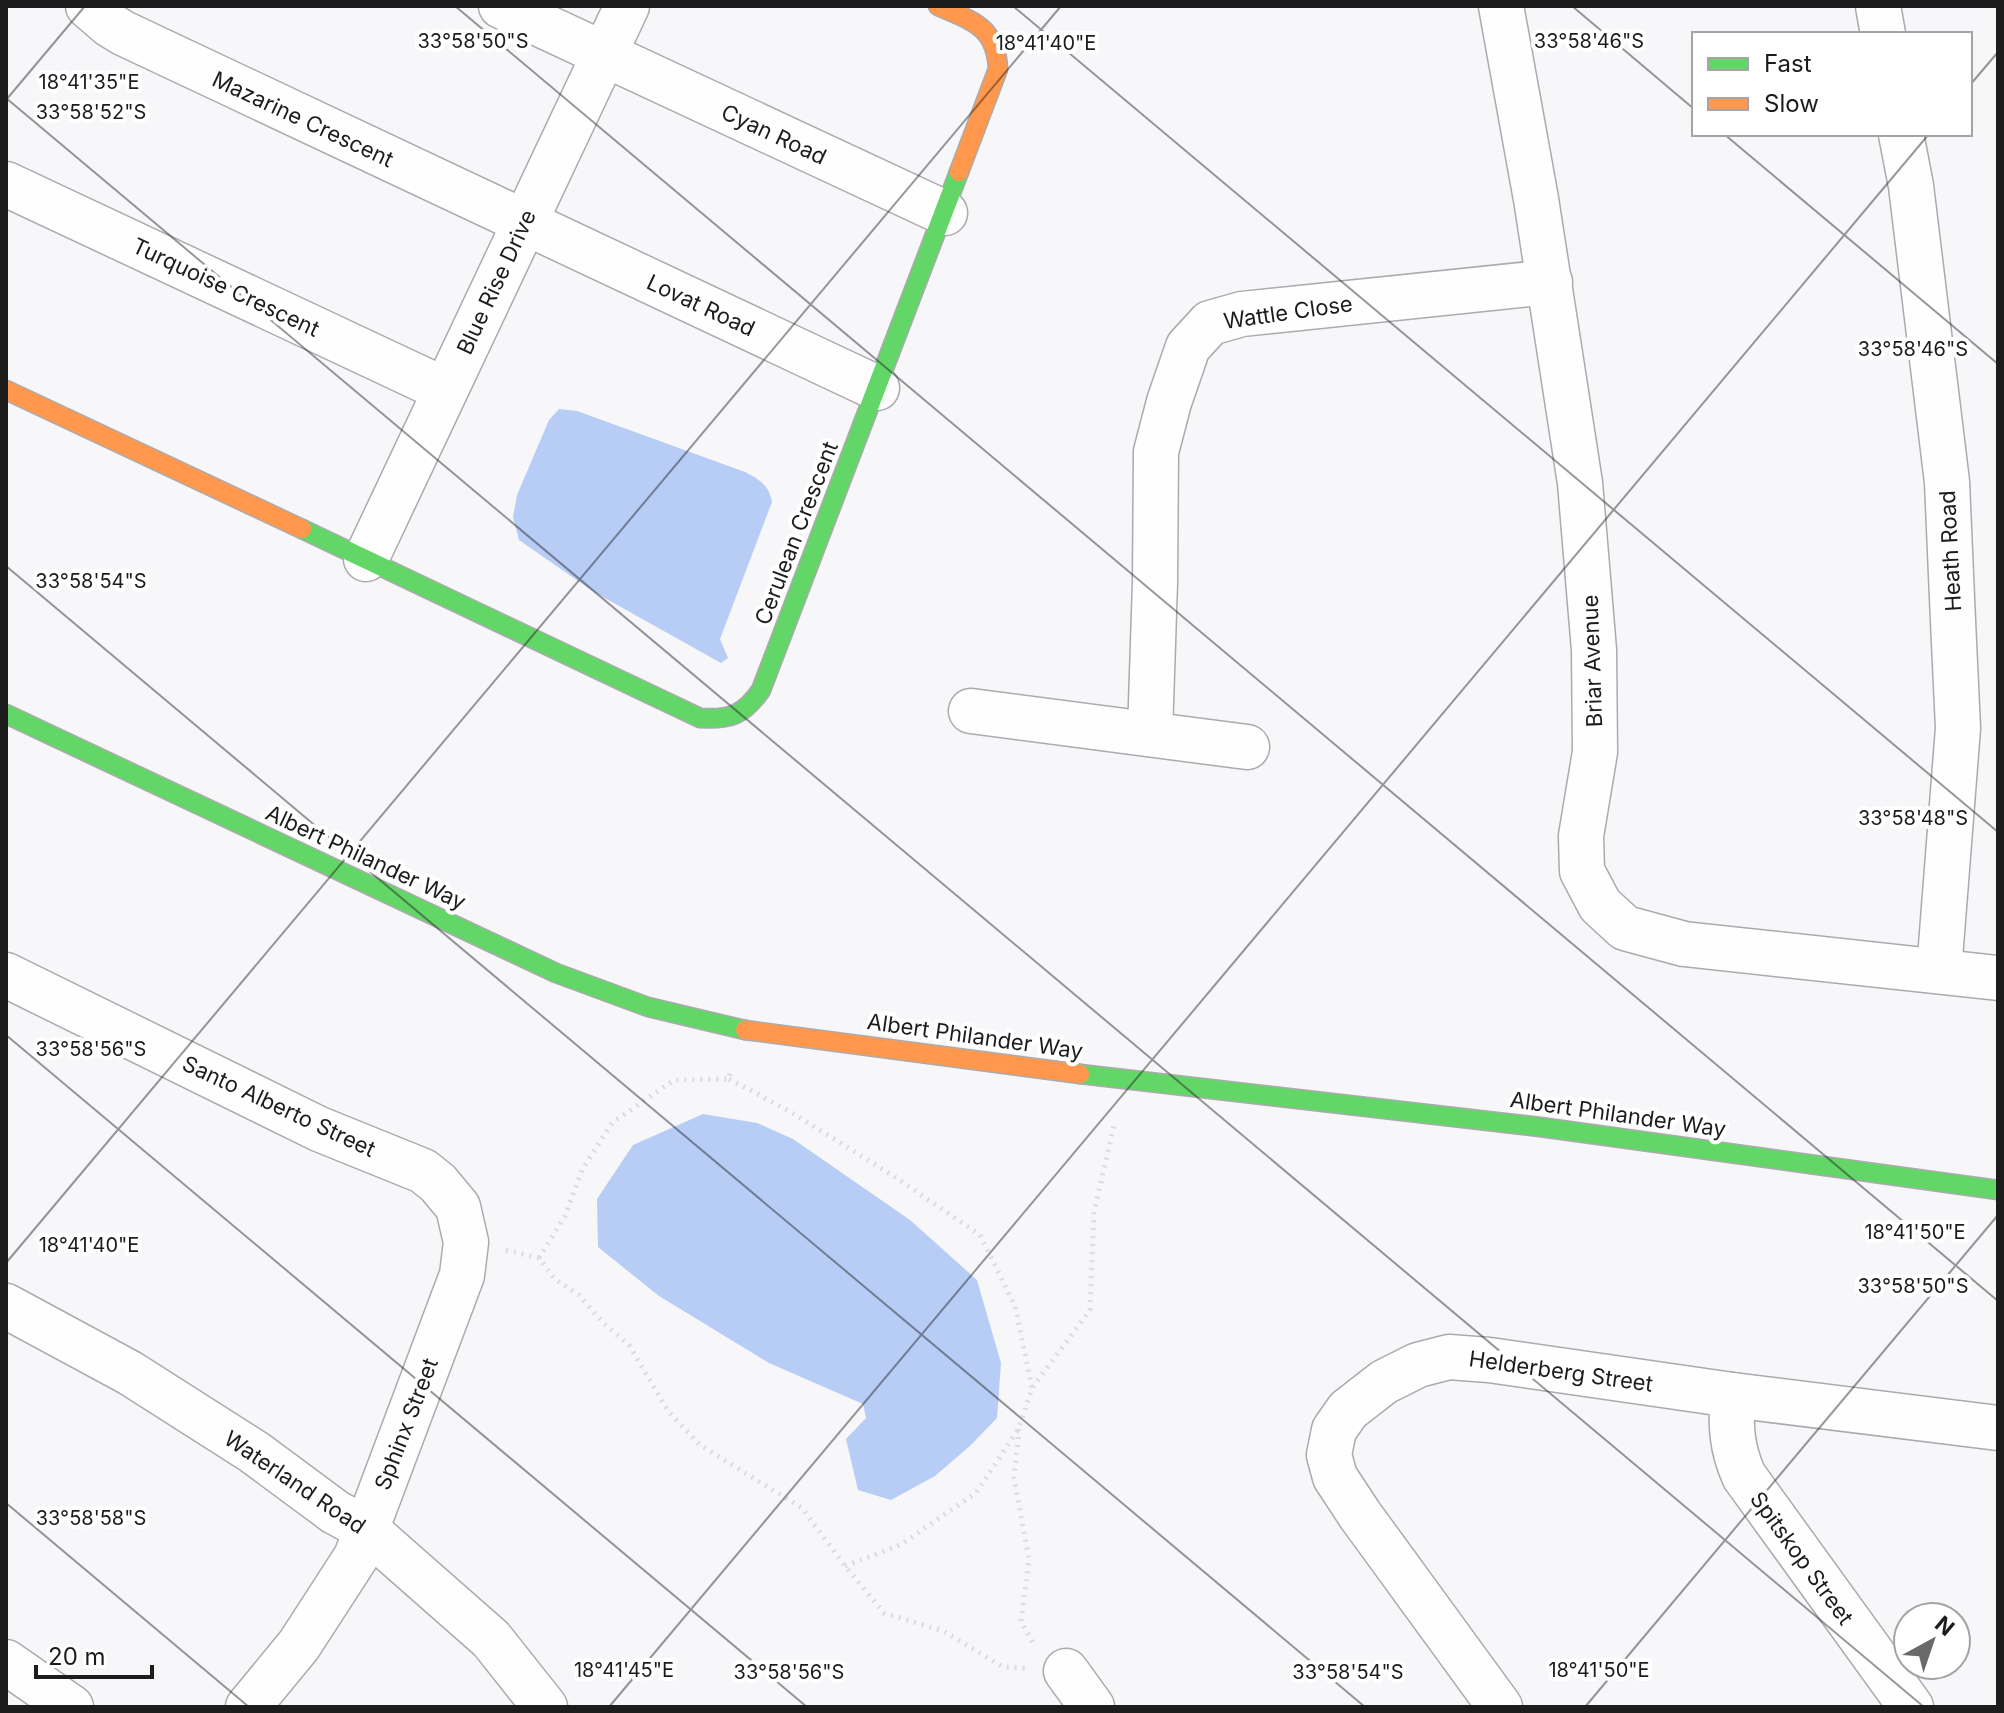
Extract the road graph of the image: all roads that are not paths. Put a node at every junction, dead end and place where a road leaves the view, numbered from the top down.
1 (88, 6) edge
2 (501, 6) edge
3 (627, 6) edge
4 (938, 6) edge
5 (1501, 6) edge
6 (1878, 6) edge
7 (1883, 32) edge
8 (604, 54) junction
9 (1901, 136) edge
10 (6, 184) edge
11 (945, 213) junction
12 (524, 223) junction
13 (1550, 282) junction
14 (877, 388) junction
15 (6, 390) edge
16 (445, 390) junction
17 (366, 559) junction
18 (971, 711) dead end
19 (6, 714) edge
20 (1150, 734) junction
21 (1247, 747) dead end
22 (1939, 971) junction
23 (6, 975) edge
24 (1998, 978) edge
25 (423, 1171) joint
26 (1998, 1190) edge
27 (6, 1306) edge
28 (1732, 1395) junction
29 (1998, 1428) edge
30 (366, 1529) junction
31 (6, 1662) edge
32 (1066, 1671) road end
33 (71, 1707) edge
34 (248, 1707) edge
35 (545, 1707) edge
36 (1092, 1707) edge
37 (1500, 1707) edge
38 (1911, 1707) edge

1 - 12 street, Mazarine Crescent
2 - 8 street
3 - 8 street, Blue Rise Drive
4 - 11 street, Cerulean Crescent
5 - 13 street, Briar Avenue
6 - 7 street
8 - 11 street, Cyan Road
8 - 12 street, Blue Rise Drive
9 - 22 street, Heath Road
10 - 16 street, Turquoise Crescent
11 - 14 street, Cerulean Crescent
12 - 14 street, Lovat Road
12 - 16 street, Blue Rise Drive
13 - 20 street, Wattle Close
13 - 22 street, Briar Avenue
14 - 17 street, Cerulean Crescent
15 - 17 street
16 - 17 street, Blue Rise Drive
18 - 20 street
19 - 26 street, Albert Philander Way
20 - 21 street
22 - 24 street, Briar Avenue
23 - 25 street, Santo Alberto Street
25 - 30 street, Sphinx Street
27 - 30 street, Waterland Road
28 - 29 street, Helderberg Street
28 - 37 street, Helderberg Street
28 - 38 street, Spitskop Street
30 - 34 street, Sphinx Street
30 - 35 street, Waterland Road
31 - 33 street
32 - 36 street

